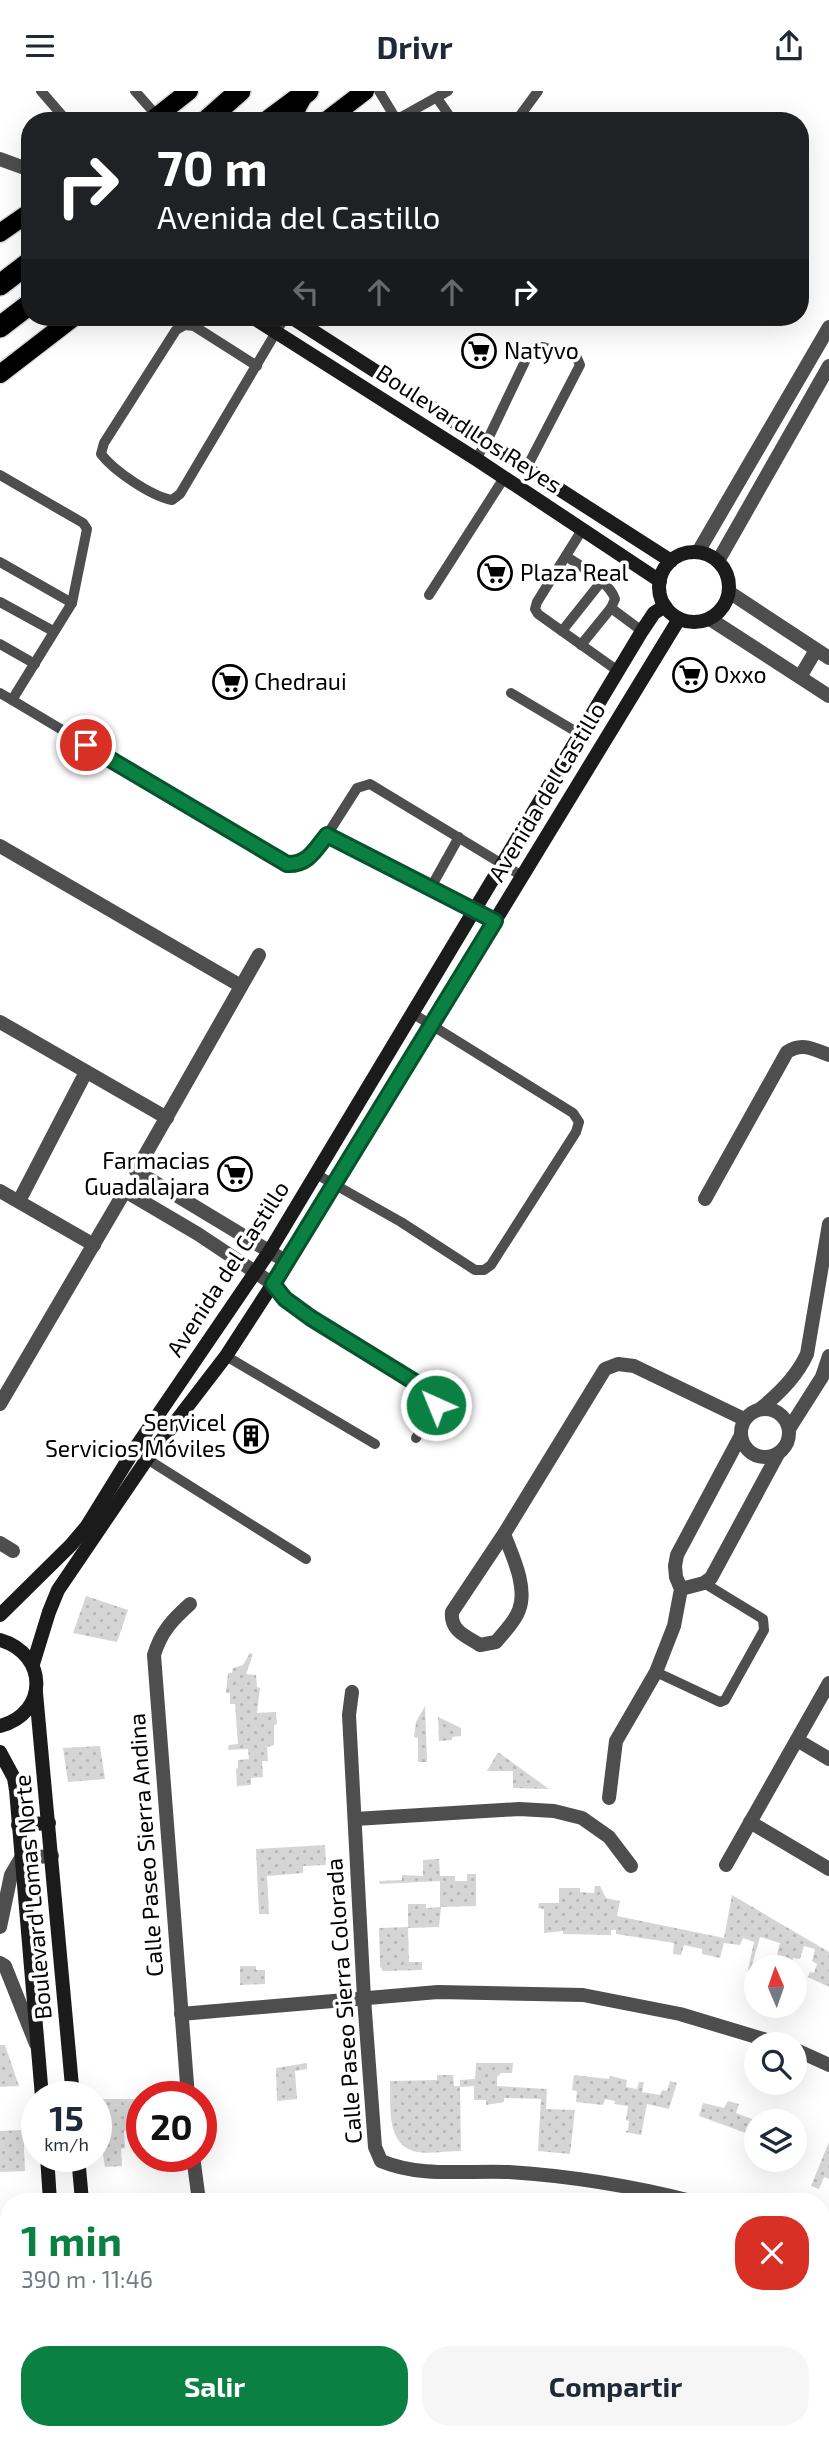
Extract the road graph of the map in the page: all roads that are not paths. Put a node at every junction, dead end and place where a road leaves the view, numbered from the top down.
1 (41, 91) edge
2 (135, 91) edge
3 (189, 91) edge
4 (240, 91) edge
5 (365, 91) edge
6 (379, 91) edge
7 (448, 91) edge
8 (538, 91) edge
9 (307, 92) edge
10 (437, 99) junction
11 (59, 112) edge
12 (150, 112) edge
13 (162, 112) edge
14 (216, 112) edge
15 (280, 112) edge
16 (295, 112) edge
17 (338, 112) edge
18 (391, 112) edge
19 (411, 112) edge
20 (446, 112) edge
21 (523, 112) edge
22 (0, 159) edge
23 (21, 167) edge
24 (21, 218) edge
25 (0, 233) edge
26 (21, 269) edge
27 (0, 285) edge
28 (21, 311) edge
29 (61, 326) edge
30 (184, 326) edge
31 (194, 326) edge
32 (266, 326) edge
33 (280, 326) edge
34 (305, 326) edge
35 (0, 327) edge
36 (829, 327) edge
37 (276, 332) junction
38 (257, 366) junction
39 (829, 366) edge
40 (0, 375) edge
41 (487, 441) junction
42 (475, 459) junction
43 (527, 467) junction
44 (0, 475) edge
45 (504, 478) junction
46 (582, 530) junction
47 (698, 552) junction
48 (566, 556) junction
49 (671, 561) junction
50 (718, 561) junction
51 (0, 562) edge
52 (660, 581) junction
53 (601, 582) junction
54 (729, 592) junction
55 (429, 596) dead end
56 (0, 602) edge
57 (72, 603) junction
58 (664, 606) junction
59 (611, 608) junction
60 (679, 619) junction
61 (710, 619) junction
62 (53, 631) junction
63 (562, 631) junction
64 (642, 631) junction
65 (0, 644) edge
66 (581, 645) junction
67 (823, 654) edge
68 (35, 664) junction
69 (618, 671) junction
70 (800, 677) junction
71 (0, 693) edge
72 (511, 693) dead end
73 (829, 696) edge
74 (12, 700) junction
75 (580, 734) junction
76 (327, 835) junction
77 (459, 837) junction
78 (0, 846) edge
79 (501, 863) junction
80 (522, 876) junction
81 (430, 889) junction
82 (474, 909) junction
83 (495, 921) junction
84 (259, 955) dead end
85 (241, 986) junction
86 (412, 1013) junction
87 (0, 1022) edge
88 (431, 1025) junction
89 (829, 1055) edge
90 (86, 1072) junction
91 (167, 1118) junction
92 (316, 1174) junction
93 (335, 1184) junction
94 (165, 1189) junction
95 (0, 1191) edge
96 (705, 1199) dead end
97 (19, 1201) junction
98 (154, 1208) junction
99 (829, 1224) edge
100 (94, 1245) junction
101 (269, 1252) junction
102 (286, 1262) junction
103 (255, 1273) junction
104 (273, 1284) junction
105 (226, 1356) junction
106 (829, 1356) edge
107 (6, 1383) edge
108 (0, 1404) edge
109 (760, 1409) junction
110 (744, 1419) junction
111 (789, 1429) junction
112 (740, 1437) junction
113 (416, 1438) dead end
114 (375, 1444) dead end
115 (134, 1450) junction
116 (778, 1454) junction
117 (147, 1459) junction
118 (504, 1534) junction
119 (306, 1559) dead end
120 (704, 1583) junction
121 (681, 1589) junction
122 (190, 1604) dead end
123 (0, 1615) edge
124 (0, 1640) edge
125 (33, 1664) junction
126 (656, 1672) junction
127 (829, 1683) edge
128 (352, 1692) dead end
129 (36, 1693) junction
130 (0, 1726) edge
131 (797, 1740) junction
132 (0, 1752) edge
133 (829, 1759) edge
134 (609, 1798) dead end
135 (355, 1819) junction
136 (750, 1822) junction
137 (49, 1823) junction
138 (18, 1825) junction
139 (52, 1856) junction
140 (21, 1858) junction
141 (726, 1865) dead end
142 (631, 1866) dead end
143 (829, 1869) edge
144 (0, 1927) edge
145 (0, 1963) edge
146 (364, 1998) junction
147 (181, 2014) junction
148 (744, 2033) edge
149 (37, 2049) junction
150 (807, 2055) edge
151 (829, 2065) edge
152 (40, 2081) edge
153 (72, 2081) edge
154 (187, 2081) edge
155 (48, 2172) edge
156 (79, 2172) edge
157 (195, 2172) edge
158 (49, 2193) edge
159 (81, 2193) edge
160 (198, 2193) edge
161 (658, 2193) edge

1 - 11 lane
2 - 12 lane
3 - 13 main road
4 - 14 highway
5 - 17 main road
6 - 18 lane
7 - 10 lane
8 - 21 lane
9 - 15 highway
9 - 16 main road
10 - 19 lane
10 - 20 lane
22 - 23 street
24 - 25 main road
26 - 27 highway
28 - 35 highway
29 - 40 main road
30 - 38 lane
31 - 38 lane
32 - 37 main road, Boulevard Los Reyes
33 - 37 lane
34 - 41 main road, Boulevard Los Reyes
36 - 47 street
37 - 38 lane
37 - 42 main road, Boulevard Los Reyes
39 - 50 street
41 - 42 lane
41 - 43 main road, Boulevard Los Reyes
41 - 43 lane
42 - 45 main road, Boulevard Los Reyes
43 - 49 main road, Boulevard Los Reyes
44 - 57 lane
45 - 46 main road, Boulevard Los Reyes
45 - 55 lane
46 - 48 lane
46 - 52 main road, Boulevard Los Reyes
47 - 49 main road
47 - 50 main road
48 - 53 lane
48 - 63 lane
49 - 52 main road
50 - 54 main road
51 - 57 lane
52 - 58 main road
53 - 59 lane
53 - 63 lane
54 - 61 main road
54 - 67 street
56 - 62 lane
57 - 62 lane
58 - 60 main road
58 - 64 main road, Avenida del Castillo
59 - 64 lane
59 - 66 lane
60 - 61 main road
60 - 80 main road, Avenida del Castillo
61 - 70 street
62 - 68 lane
63 - 66 lane
64 - 69 main road, Avenida del Castillo
65 - 68 lane
66 - 69 lane
67 - 70 street
68 - 74 lane
69 - 75 main road, Avenida del Castillo
70 - 73 street
71 - 74 lane
72 - 75 lane
74 - 76 lane
75 - 79 main road, Avenida del Castillo
76 - 77 lane
76 - 81 lane
77 - 79 lane
77 - 81 lane
78 - 85 street
79 - 80 lane
79 - 82 main road, Avenida del Castillo
80 - 83 main road, Avenida del Castillo
81 - 82 lane
82 - 83 lane
82 - 86 main road, Avenida del Castillo
83 - 88 main road, Avenida del Castillo
84 - 85 street
85 - 91 street
86 - 88 lane
86 - 92 main road, Avenida del Castillo
87 - 90 street
88 - 93 main road, Avenida del Castillo
88 - 93 lane
89 - 96 street
90 - 91 street
90 - 97 street
91 - 94 street
92 - 93 lane
92 - 101 main road, Avenida del Castillo
93 - 102 main road, Avenida del Castillo
94 - 98 street
94 - 101 street
95 - 97 street
97 - 100 street
98 - 100 street
98 - 103 street
99 - 109 street
100 - 107 street
101 - 102 street
101 - 103 main road, Avenida del Castillo
102 - 104 main road, Avenida del Castillo
103 - 104 street
103 - 115 main road, Avenida del Castillo
104 - 105 main road, Avenida del Castillo
104 - 113 lane
105 - 114 lane
105 - 117 main road, Avenida del Castillo
106 - 111 street
107 - 108 street
109 - 110 street
109 - 111 street
110 - 112 street
110 - 118 street
111 - 116 street
112 - 116 street
112 - 121 street
115 - 117 main road
115 - 123 main road, Avenida del Castillo
116 - 120 street
117 - 119 lane
117 - 125 main road, Avenida del Castillo
118 - 118 street
120 - 121 street
120 - 126 lane
121 - 126 street
122 - 147 street, Calle Paseo Sierra Andina
124 - 125 main road
125 - 129 main road, Boulevard Lomas Norte
126 - 134 street
127 - 131 street
128 - 135 street, Calle Paseo Sierra Colorada
129 - 130 main road
129 - 137 main road, Boulevard Lomas Norte
131 - 133 street
131 - 136 street
132 - 138 main road, Boulevard Lomas Norte
135 - 142 street
135 - 146 street, Calle Paseo Sierra Colorada
136 - 141 street
136 - 143 street
137 - 138 main road
137 - 139 main road, Boulevard Lomas Norte
138 - 140 main road, Boulevard Lomas Norte
139 - 140 street
139 - 153 main road, Boulevard Lomas Norte
140 - 144 street
140 - 149 main road, Boulevard Lomas Norte
145 - 149 street
146 - 147 street
146 - 148 street
146 - 161 street, Calle Paseo Sierra Colorada
147 - 154 street, Calle Paseo Sierra Andina
149 - 152 main road, Boulevard Lomas Norte
150 - 151 street
155 - 158 main road
156 - 159 main road
157 - 160 street

